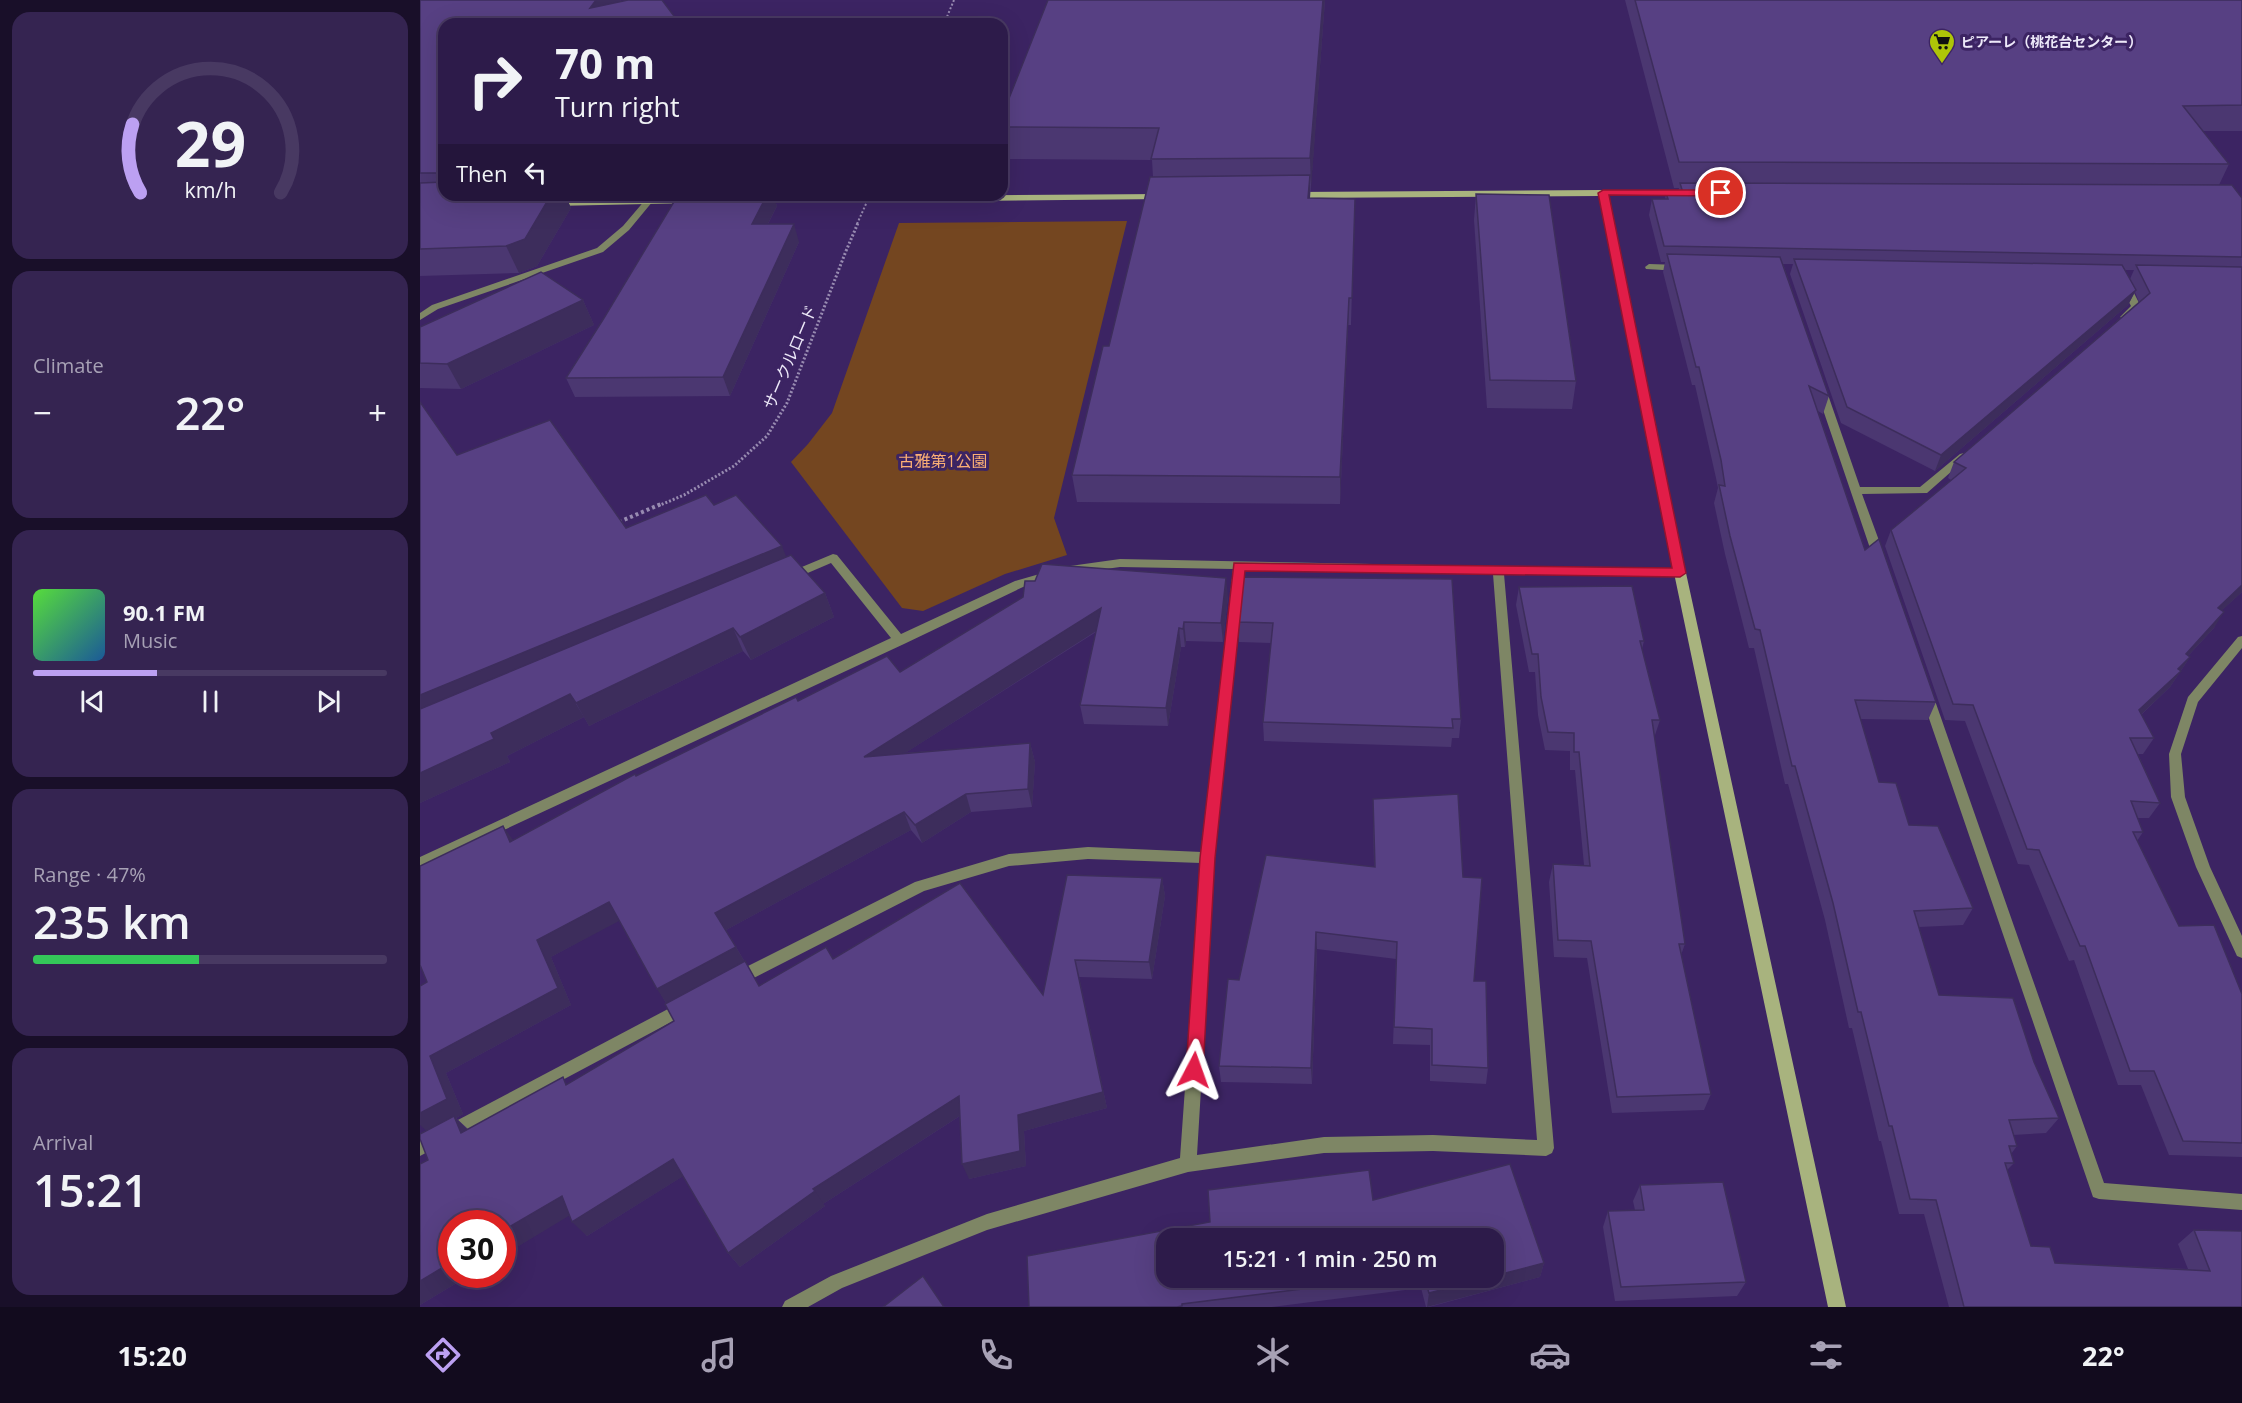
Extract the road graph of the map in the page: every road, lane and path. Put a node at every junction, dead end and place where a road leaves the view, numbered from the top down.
1 (954, 0) edge
2 (946, 18) edge
3 (1603, 193) junction
4 (1710, 193) edge
5 (1174, 196) edge
6 (1281, 196) edge
7 (1008, 198) edge
8 (649, 201) junction
9 (697, 201) edge
10 (867, 201) edge
11 (546, 203) edge
12 (1649, 267) dead end
13 (1697, 268) edge
14 (2131, 275) edge
15 (420, 317) edge
16 (2118, 322) edge
17 (1818, 380) edge
18 (1977, 445) edge
19 (1856, 490) junction
20 (618, 522) edge
21 (1239, 566) junction
22 (1883, 569) edge
23 (1498, 570) junction
24 (1680, 573) junction
25 (778, 581) edge
26 (900, 640) junction
27 (2242, 640) edge
28 (1922, 682) edge
29 (1208, 858) junction
30 (420, 863) edge
31 (2242, 952) edge
32 (726, 985) edge
33 (694, 1002) edge
34 (420, 1148) edge
35 (1188, 1164) junction
36 (2242, 1202) edge
37 (791, 1307) edge
38 (1837, 1307) edge

1 - 2 path
3 - 4 street
3 - 6 street
3 - 24 street
5 - 7 street
8 - 9 street
8 - 11 street
8 - 15 street
10 - 20 path, サークルロード, bridge
12 - 13 street
14 - 16 street
17 - 19 street
18 - 19 street
19 - 22 street
21 - 23 street
21 - 26 street
21 - 29 street
23 - 24 street
23 - 35 street
24 - 38 street
25 - 26 street
26 - 30 street
27 - 31 street
28 - 36 street
29 - 32 street
29 - 35 street
33 - 34 street
35 - 37 street

